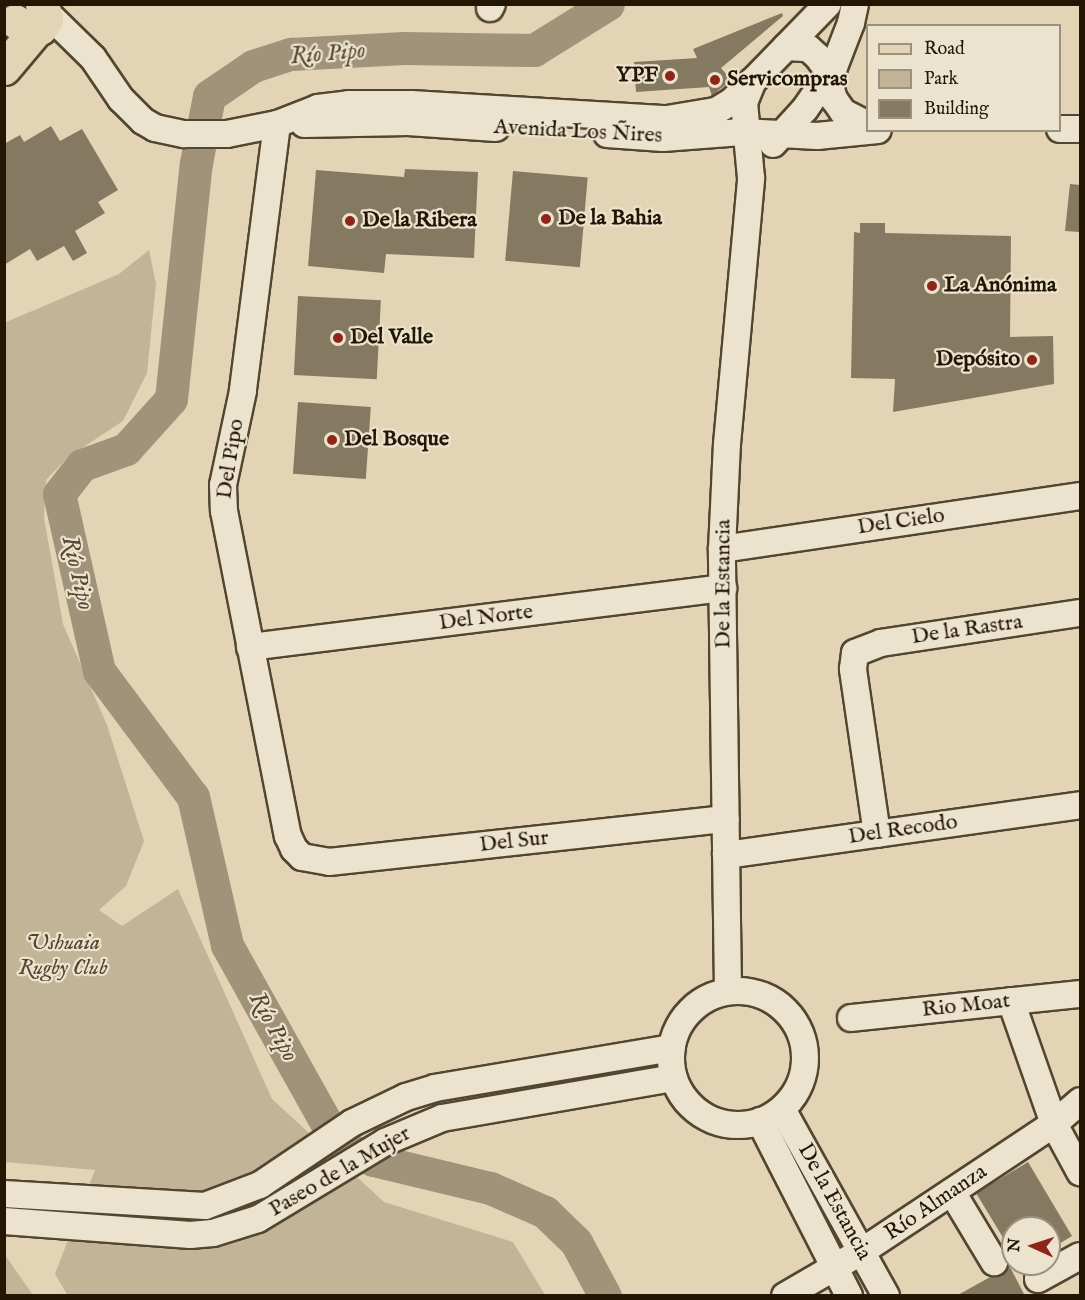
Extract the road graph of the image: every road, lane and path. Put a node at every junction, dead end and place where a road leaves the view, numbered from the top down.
1 (828, 4) edge
2 (855, 4) edge
3 (32, 18) edge
4 (786, 47) junction
5 (4, 68) edge
6 (828, 76) junction
7 (753, 81) junction
8 (277, 124) junction
9 (866, 124) edge
10 (596, 125) junction
11 (1061, 129) edge
12 (1080, 129) edge
13 (866, 132) edge
14 (747, 133) junction
15 (783, 135) junction
16 (751, 178) junction
17 (1080, 496) edge
18 (722, 549) junction
19 (723, 588) junction
20 (1080, 614) edge
21 (250, 647) junction
22 (1080, 805) edge
23 (726, 819) junction
24 (877, 834) junction
25 (726, 855) junction
26 (302, 857) joint
27 (728, 991) junction
28 (1080, 994) edge
29 (1011, 1001) junction
30 (851, 1017) dead end
31 (672, 1048) junction
32 (674, 1078) junction
33 (1080, 1101) edge
34 (782, 1109) junction
35 (760, 1121) junction
36 (1054, 1124) junction
37 (1080, 1172) edge
38 (952, 1192) junction
39 (4, 1194) edge
40 (4, 1221) edge
41 (861, 1252) junction
42 (1080, 1256) edge
43 (994, 1262) dead end
44 (833, 1268) junction
45 (1038, 1278) dead end
46 (785, 1296) edge
47 (849, 1296) edge
48 (886, 1296) edge

1 - 4 street, De la Estancia
2 - 6 street, De la Estancia
3 - 5 main road
3 - 8 street, Avenida Los Ñires
4 - 6 street
4 - 7 street, De la Estancia
6 - 9 street
6 - 15 street, De la Estancia
7 - 10 street, Avenida Los Ñires
7 - 14 street, De la Estancia
8 - 10 street, Avenida Los Ñires
8 - 21 street, Del Pipo
10 - 14 street, Avenida Los Ñires
11 - 12 street
13 - 15 street, Avenida Los Ñires
14 - 15 street, Avenida Los Ñires
14 - 16 street, De la Estancia
15 - 16 street, De la Estancia
16 - 18 street, De la Estancia
17 - 18 street, Del Cielo
18 - 19 street, De la Estancia
19 - 21 street, Del Norte
19 - 23 street, De la Estancia
20 - 24 street, De la Rastra
21 - 26 street, Del Pipo
22 - 24 street, Del Recodo
23 - 25 street, De la Estancia
23 - 26 street, Del Sur
24 - 25 street, Del Recodo
25 - 27 street, De la Estancia
27 - 31 street
27 - 34 street
28 - 29 street, Rio Moat
29 - 30 street, Rio Moat
29 - 36 street
31 - 32 street
31 - 39 street, Paseo de la Mujer
32 - 35 street
32 - 40 street, Paseo de la Mujer
33 - 36 street, Río Almanza
34 - 35 street
34 - 41 street, De la Estancia
35 - 44 street, De la Estancia
36 - 37 street
36 - 38 street, Río Almanza
38 - 41 street, Río Almanza
38 - 43 street
41 - 44 street, Río Almanza
41 - 48 street, De la Estancia
42 - 45 street
44 - 46 street, Río Almanza
44 - 47 street, De la Estancia

